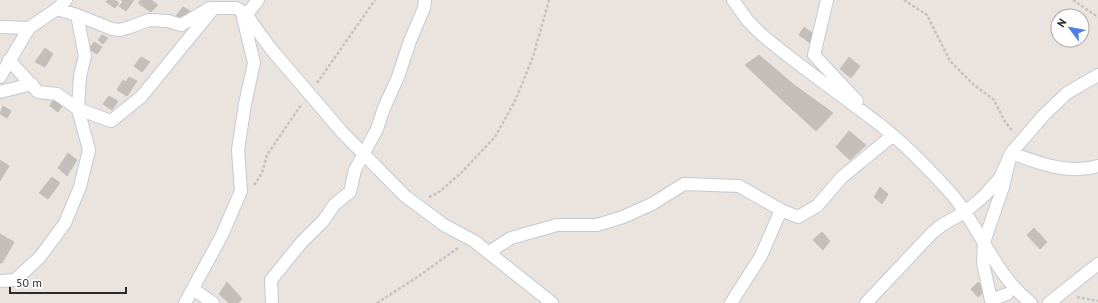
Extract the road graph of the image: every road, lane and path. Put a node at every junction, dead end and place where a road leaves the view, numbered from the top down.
1 (66, 0) edge
2 (258, 0) edge
3 (426, 0) edge
4 (548, 0) edge
5 (733, 0) edge
6 (827, 0) edge
7 (904, 0) edge
8 (1073, 0) edge
9 (217, 4) edge
10 (57, 9) junction
11 (244, 12) junction
12 (78, 15) junction
13 (1098, 17) edge
14 (0, 27) edge
15 (28, 28) junction
16 (9, 60) junction
17 (1098, 75) edge
18 (0, 77) edge
19 (32, 84) junction
20 (0, 92) edge
21 (78, 109) junction
22 (880, 125) junction
23 (892, 136) junction
24 (1021, 142) junction
25 (363, 152) junction
26 (1011, 153) junction
27 (1098, 166) edge
28 (414, 204) junction
29 (781, 210) junction
30 (965, 212) junction
31 (470, 238) junction
32 (984, 242) junction
33 (489, 252) junction
34 (1098, 264) edge
35 (0, 281) edge
36 (192, 289) junction
37 (185, 303) edge
38 (213, 303) edge
39 (272, 303) edge
40 (377, 303) edge
41 (552, 303) edge
42 (731, 303) edge
43 (866, 303) edge
44 (1023, 303) edge
45 (1030, 303) edge
46 (1049, 303) edge

1 - 10 street
2 - 11 street
3 - 25 street
4 - 28 path
5 - 22 street
6 - 22 street
7 - 24 path
8 - 13 path
9 - 11 street
9 - 12 street
9 - 21 street
10 - 12 street
10 - 15 street
11 - 25 street
11 - 36 street
12 - 21 street
14 - 15 street
15 - 16 street
16 - 18 street
16 - 19 street
17 - 24 street
19 - 20 street
19 - 21 street
21 - 35 street
22 - 23 street
23 - 29 street
23 - 30 street
24 - 26 street
25 - 28 street
25 - 39 street
26 - 27 street
26 - 30 street
26 - 32 street
28 - 31 street
29 - 33 street
29 - 42 street
30 - 32 street
30 - 43 street
31 - 33 street
31 - 40 path
32 - 44 street
32 - 45 street
33 - 41 street
34 - 46 street
36 - 37 street
36 - 38 street

